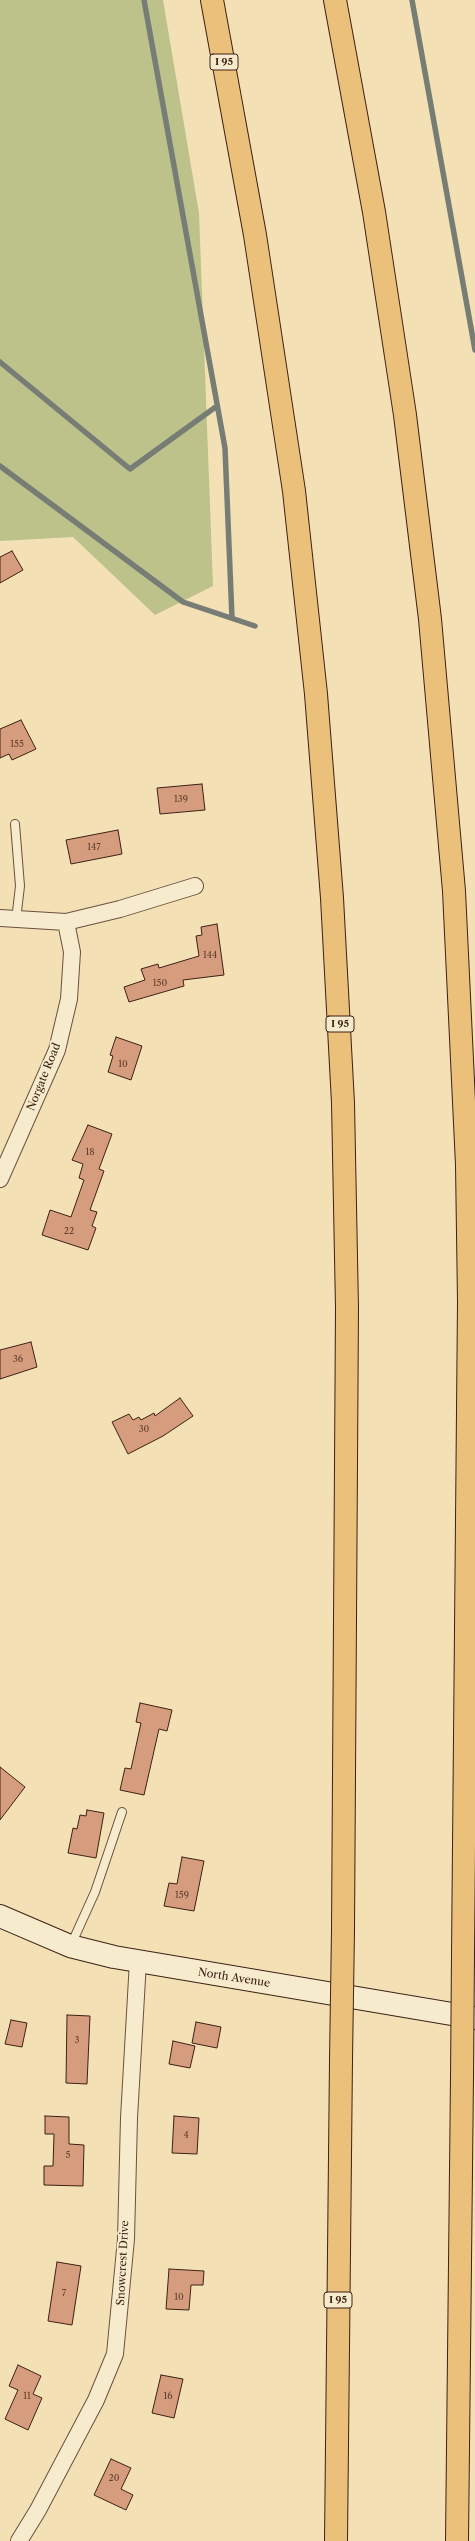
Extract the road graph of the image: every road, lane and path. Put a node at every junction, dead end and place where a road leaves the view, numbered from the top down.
1 (212, 0) edge
2 (336, 0) edge
3 (15, 824) dead end
4 (195, 886) dead end
5 (0, 918) edge
6 (16, 920) junction
7 (66, 922) junction
8 (0, 1179) edge
9 (122, 1812) dead end
10 (0, 1916) edge
11 (70, 1946) junction
12 (138, 1961) junction
13 (475, 2018) edge
14 (19, 2541) edge
15 (336, 2541) edge
16 (457, 2541) edge

1 - 15 highway, I 95, bridge
2 - 16 highway, bridge
3 - 6 lane
4 - 7 street
5 - 6 street
6 - 7 street
7 - 8 street, Norgate Road
9 - 11 lane
10 - 11 main road, North Avenue
11 - 12 main road, North Avenue
12 - 13 main road, North Avenue
12 - 14 street, Snowcrest Drive

